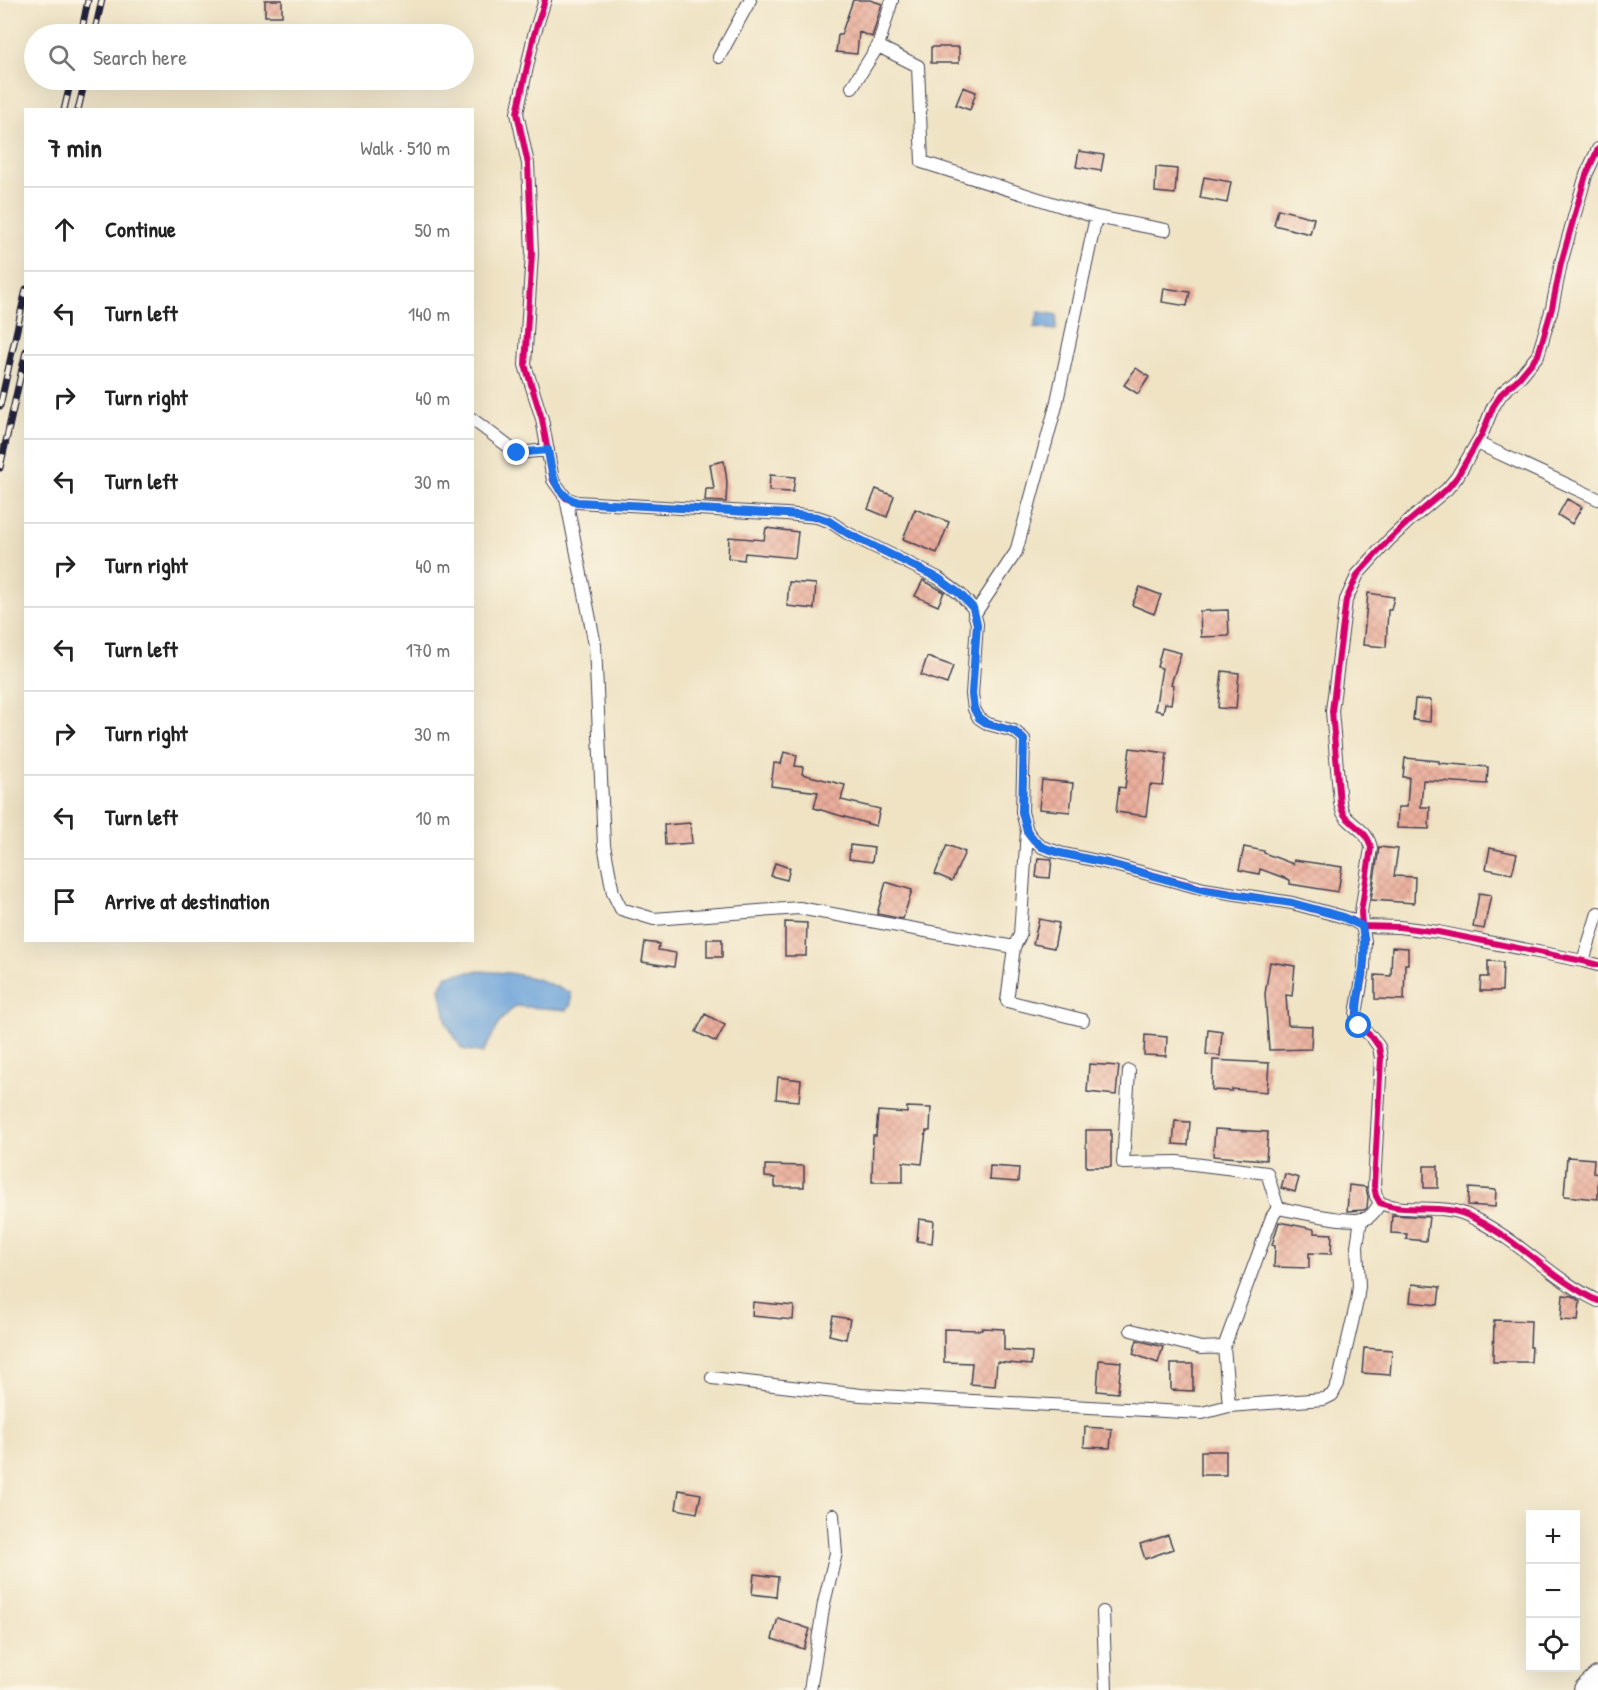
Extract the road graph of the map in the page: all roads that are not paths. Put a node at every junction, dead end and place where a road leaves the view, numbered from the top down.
1 (545, 0) edge
2 (750, 0) edge
3 (892, 0) edge
4 (878, 46) junction
5 (719, 57) dead end
6 (852, 87) dead end
7 (1598, 149) edge
8 (1096, 217) junction
9 (1165, 230) dead end
10 (474, 421) edge
11 (1477, 443) junction
12 (548, 450) junction
13 (566, 498) junction
14 (1598, 499) edge
15 (974, 615) junction
16 (1027, 831) junction
17 (1598, 913) edge
18 (1362, 926) junction
19 (1014, 947) junction
20 (1583, 961) junction
21 (1598, 965) edge
22 (1083, 1020) dead end
23 (1129, 1071) dead end
24 (1380, 1203) junction
25 (1278, 1209) junction
26 (1361, 1220) junction
27 (1598, 1301) edge
28 (1131, 1330) dead end
29 (1224, 1347) junction
30 (712, 1378) dead end
31 (1229, 1406) junction
32 (833, 1515) dead end
33 (1103, 1612) dead end
34 (1598, 1679) edge
35 (810, 1690) edge
36 (1106, 1690) edge
37 (1586, 1690) edge

1 - 12 street
2 - 5 street
3 - 4 street
4 - 6 street
4 - 8 street
7 - 11 street
8 - 9 street
8 - 15 street
10 - 12 street
11 - 14 street
11 - 18 street
12 - 13 street
13 - 15 street
13 - 19 street
15 - 16 street
16 - 18 street
16 - 19 street
17 - 20 street
18 - 20 street
18 - 24 street
19 - 22 street
20 - 21 street
23 - 25 street
24 - 26 street
24 - 27 street
25 - 26 street
25 - 29 street
26 - 31 street
28 - 29 street
29 - 31 street
30 - 31 street
32 - 35 street
33 - 36 street
34 - 37 highway

